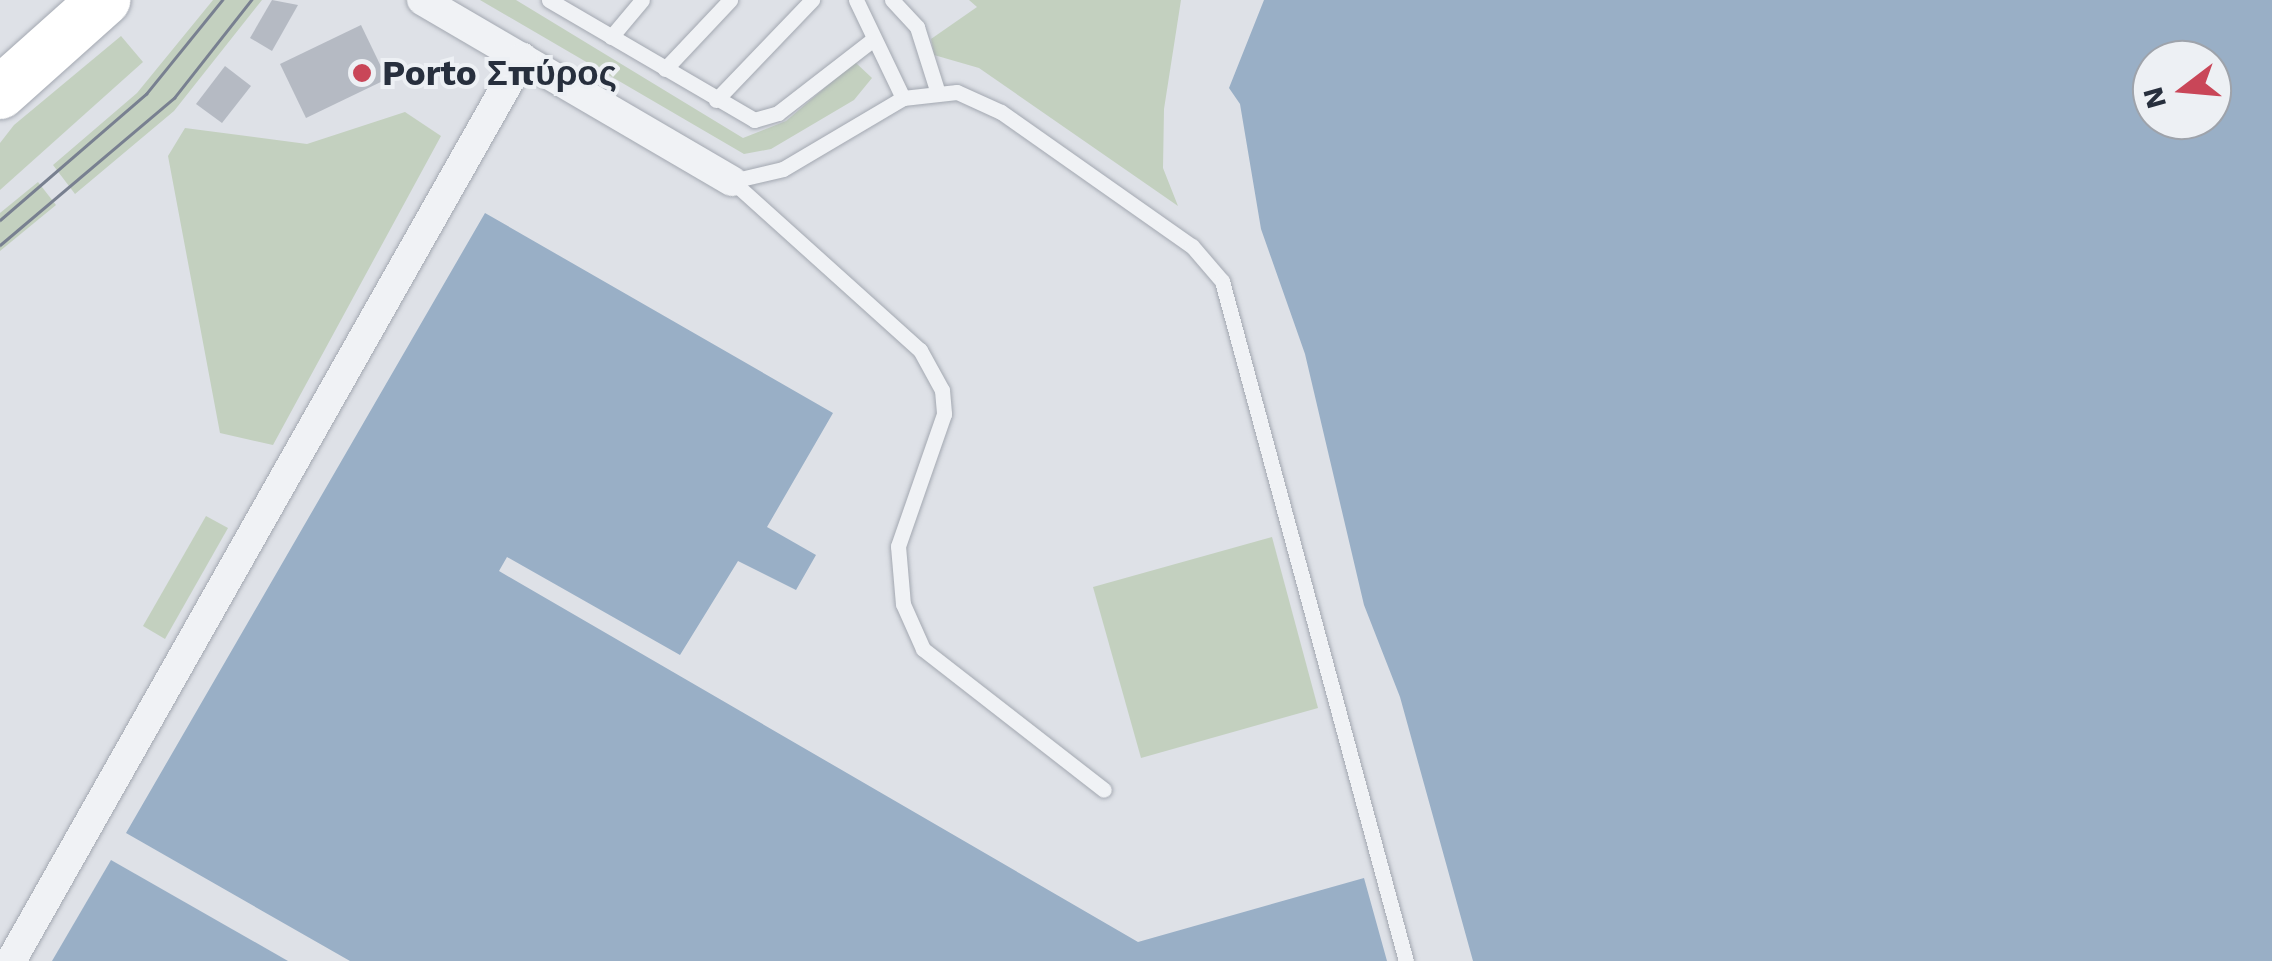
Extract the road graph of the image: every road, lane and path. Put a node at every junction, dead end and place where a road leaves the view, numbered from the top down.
1 (104, 0) edge
2 (422, 0) edge
3 (642, 0) edge
4 (730, 0) edge
5 (812, 0) edge
6 (856, 0) edge
7 (892, 0) edge
8 (555, 1) edge
9 (611, 37) junction
10 (872, 40) junction
11 (522, 58) junction
12 (665, 69) junction
13 (937, 90) junction
14 (0, 93) edge
15 (902, 98) junction
16 (716, 100) junction
17 (732, 182) junction
18 (1104, 790) dead end
19 (11, 961) edge
20 (1406, 961) edge

1 - 14 highway
2 - 11 street
3 - 9 lane
4 - 12 lane
5 - 16 lane
6 - 10 lane
7 - 13 lane
8 - 9 lane
9 - 12 lane
10 - 15 lane
10 - 16 lane
11 - 17 street
11 - 19 street
12 - 16 lane
13 - 15 lane
13 - 20 lane
15 - 17 lane
17 - 18 lane

